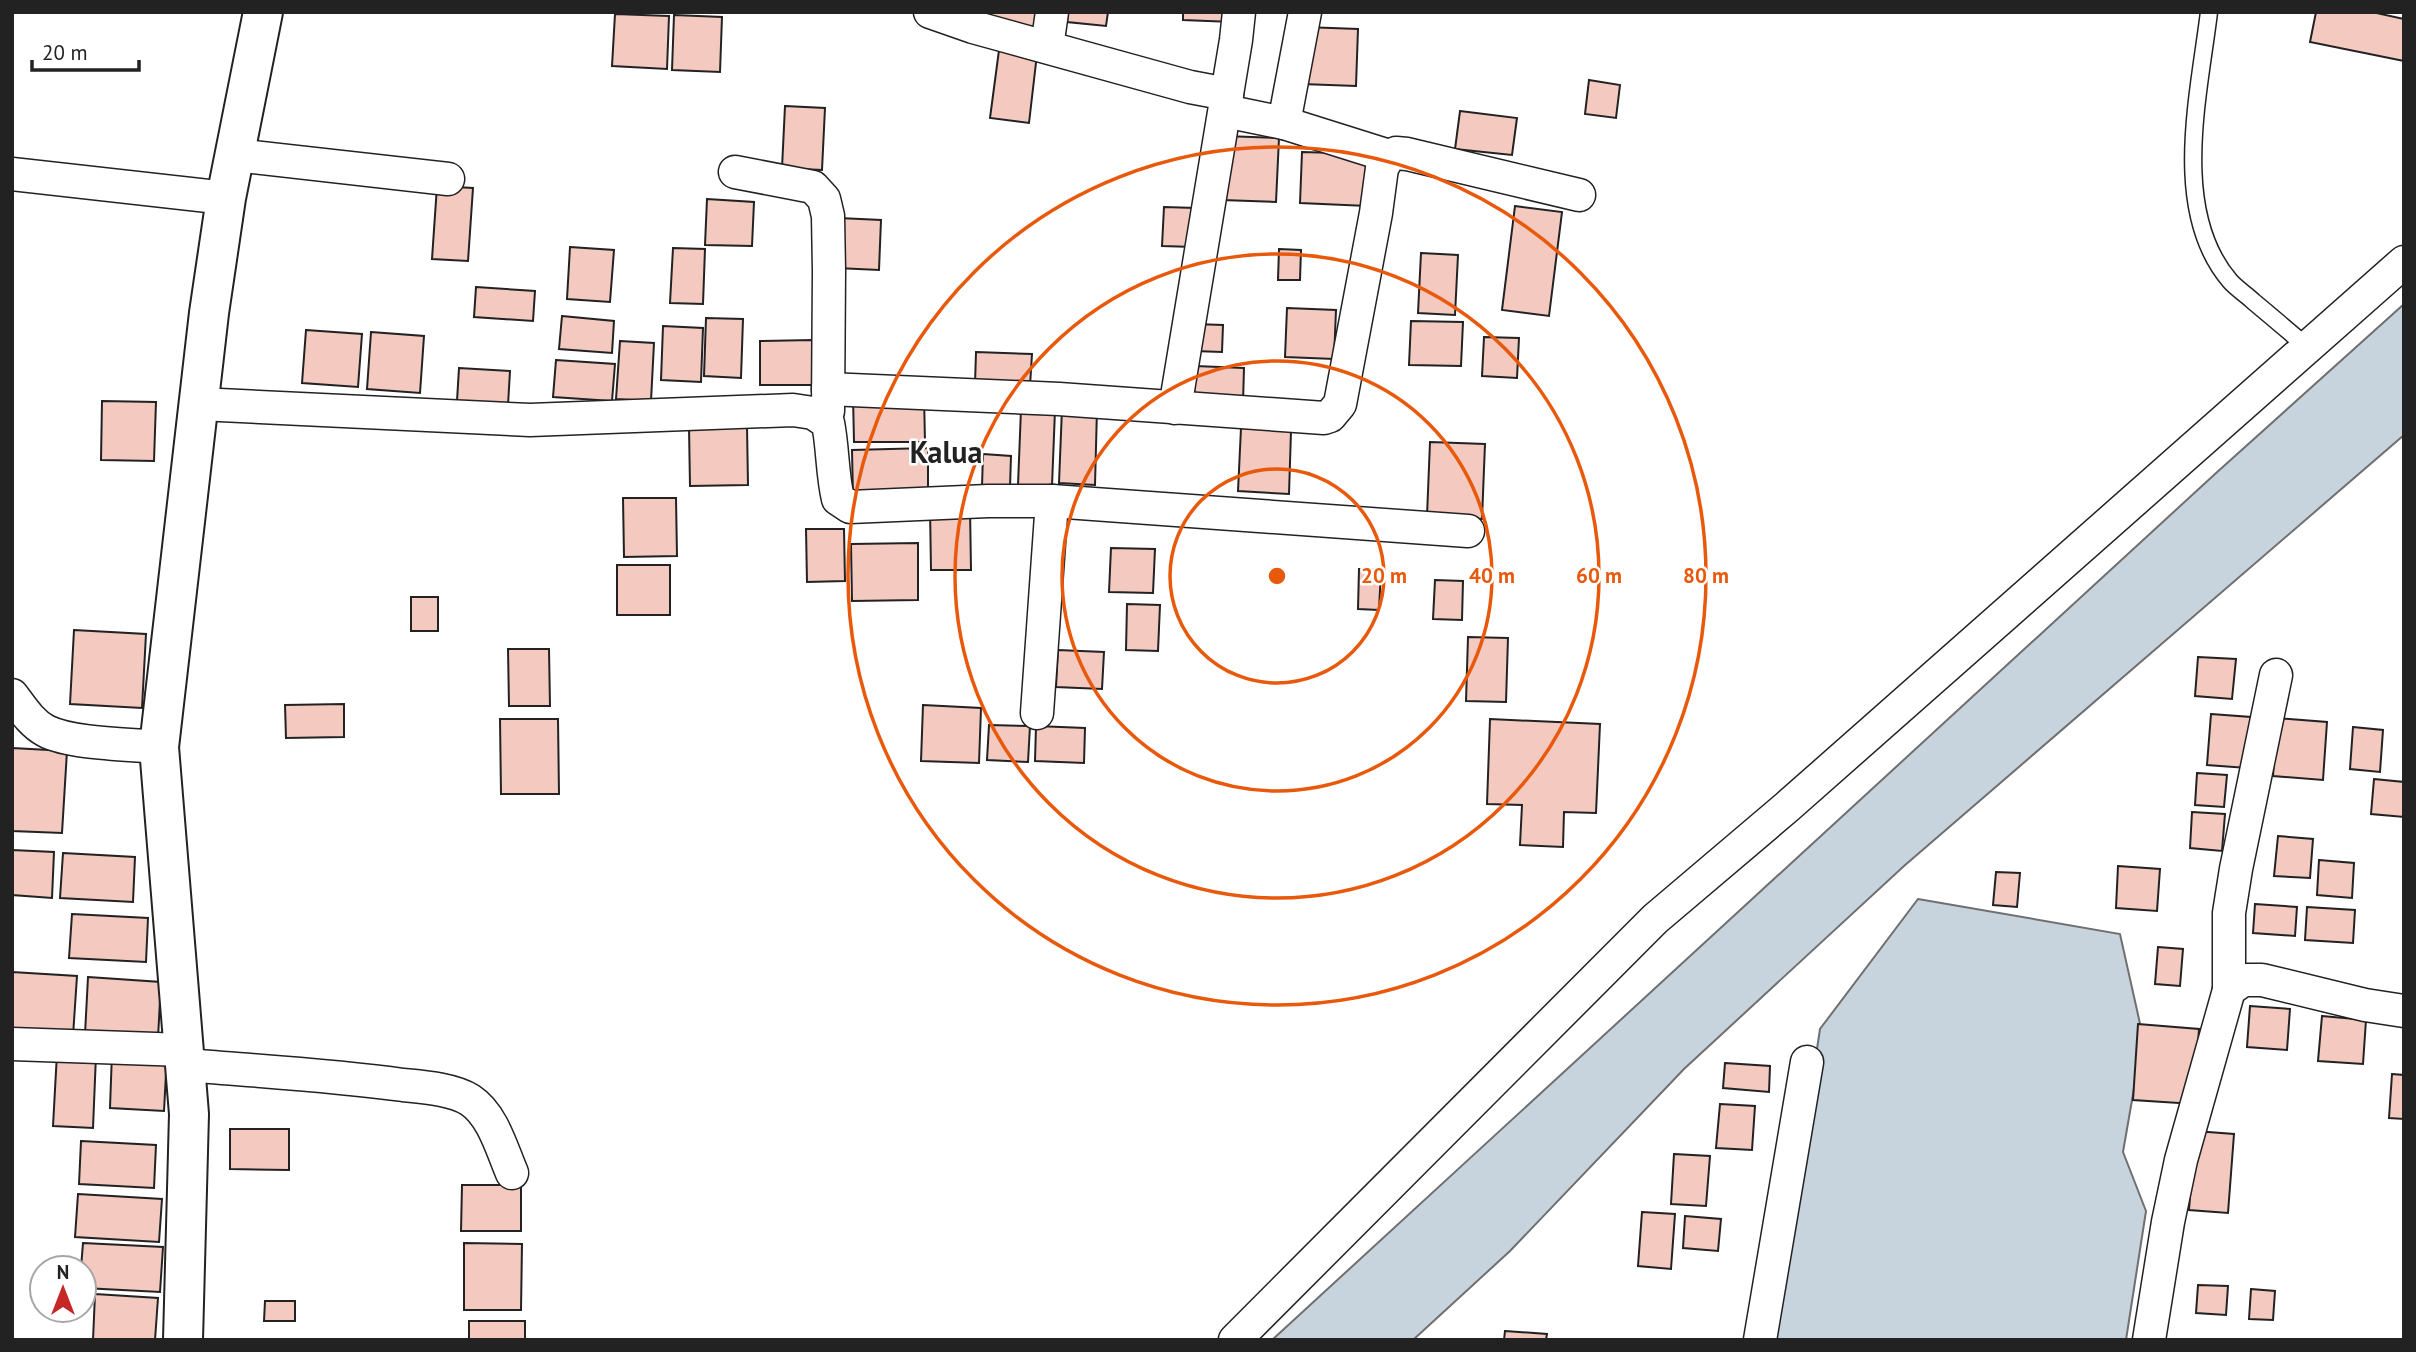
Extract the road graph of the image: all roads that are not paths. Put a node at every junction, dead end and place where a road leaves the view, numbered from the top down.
1 (263, 12) edge
2 (930, 12) edge
3 (1052, 12) edge
4 (1239, 12) edge
5 (1305, 12) edge
6 (2209, 12) edge
7 (1047, 47) junction
8 (1226, 103) junction
9 (1284, 123) junction
10 (234, 155) junction
11 (1389, 156) junction
12 (735, 172) dead end
13 (12, 174) edge
14 (448, 179) dead end
15 (1579, 195) dead end
16 (226, 198) junction
17 (2404, 262) edge
18 (2307, 347) junction
19 (828, 389) junction
20 (199, 404) junction
21 (1175, 408) junction
22 (828, 423) junction
23 (1052, 501) junction
24 (1468, 531) dead end
25 (2276, 676) dead end
26 (12, 695) edge
27 (1037, 713) dead end
28 (159, 747) junction
29 (2230, 990) junction
30 (2404, 1011) edge
31 (12, 1044) edge
32 (185, 1058) junction
33 (1807, 1062) dead end
34 (512, 1174) dead end
35 (2154, 1339) edge
36 (183, 1340) edge
37 (1235, 1340) edge
38 (1760, 1340) edge

1 - 10 street
2 - 7 street
3 - 7 street
4 - 8 street
5 - 9 street
6 - 18 lane
7 - 8 street
8 - 9 street
8 - 21 street
9 - 11 street
10 - 14 street
10 - 16 street
11 - 15 street
11 - 21 street
12 - 19 street
13 - 16 street
16 - 20 street
17 - 18 street
18 - 37 street
19 - 21 street
19 - 22 street
20 - 22 street
20 - 28 street
22 - 23 street
23 - 24 street
23 - 27 street
25 - 29 street
26 - 28 street
28 - 32 street
29 - 30 street
29 - 35 street
31 - 32 street
32 - 34 street
32 - 36 street
33 - 38 street

